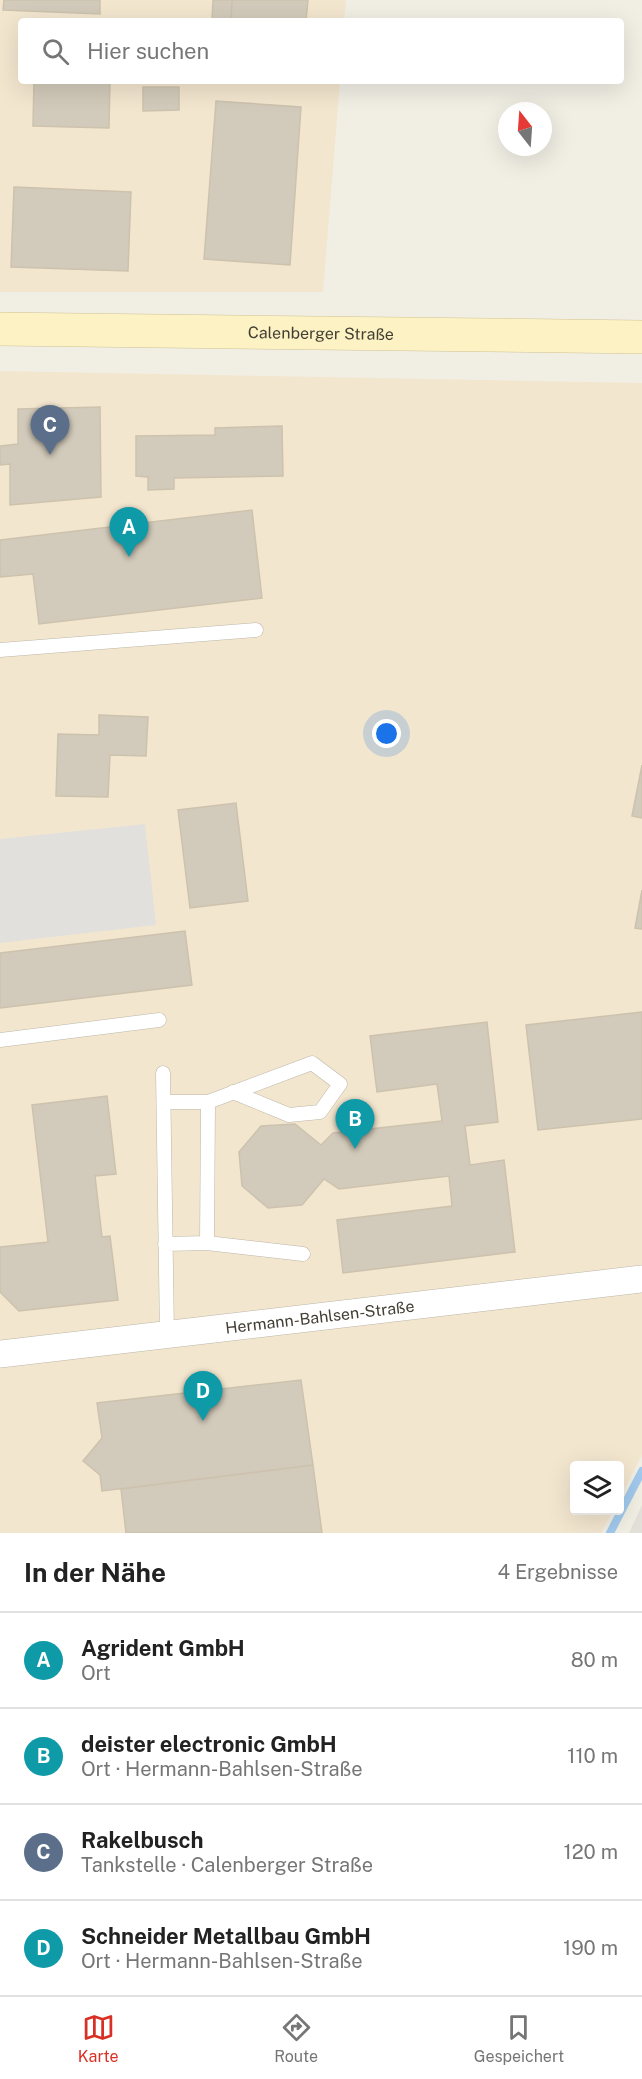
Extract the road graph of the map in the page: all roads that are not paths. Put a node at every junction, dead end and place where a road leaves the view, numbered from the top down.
1 (0, 328) edge
2 (642, 337) edge
3 (256, 630) dead end
4 (0, 650) edge
5 (159, 1020) dead end
6 (0, 1040) edge
7 (163, 1072) dead end
8 (233, 1092) junction
9 (164, 1102) junction
10 (208, 1102) junction
11 (207, 1243) junction
12 (165, 1244) junction
13 (303, 1254) dead end
14 (642, 1279) edge
15 (167, 1335) junction
16 (0, 1354) edge

1 - 2 main road, Calenberger Straße
3 - 4 lane
5 - 6 lane
7 - 9 lane
8 - 8 lane
8 - 10 lane
9 - 10 lane
9 - 12 lane
10 - 11 lane
11 - 12 lane
11 - 13 lane
12 - 15 lane
14 - 15 street, Hermann-Bahlsen-Straße
15 - 16 street, Hermann-Bahlsen-Straße

